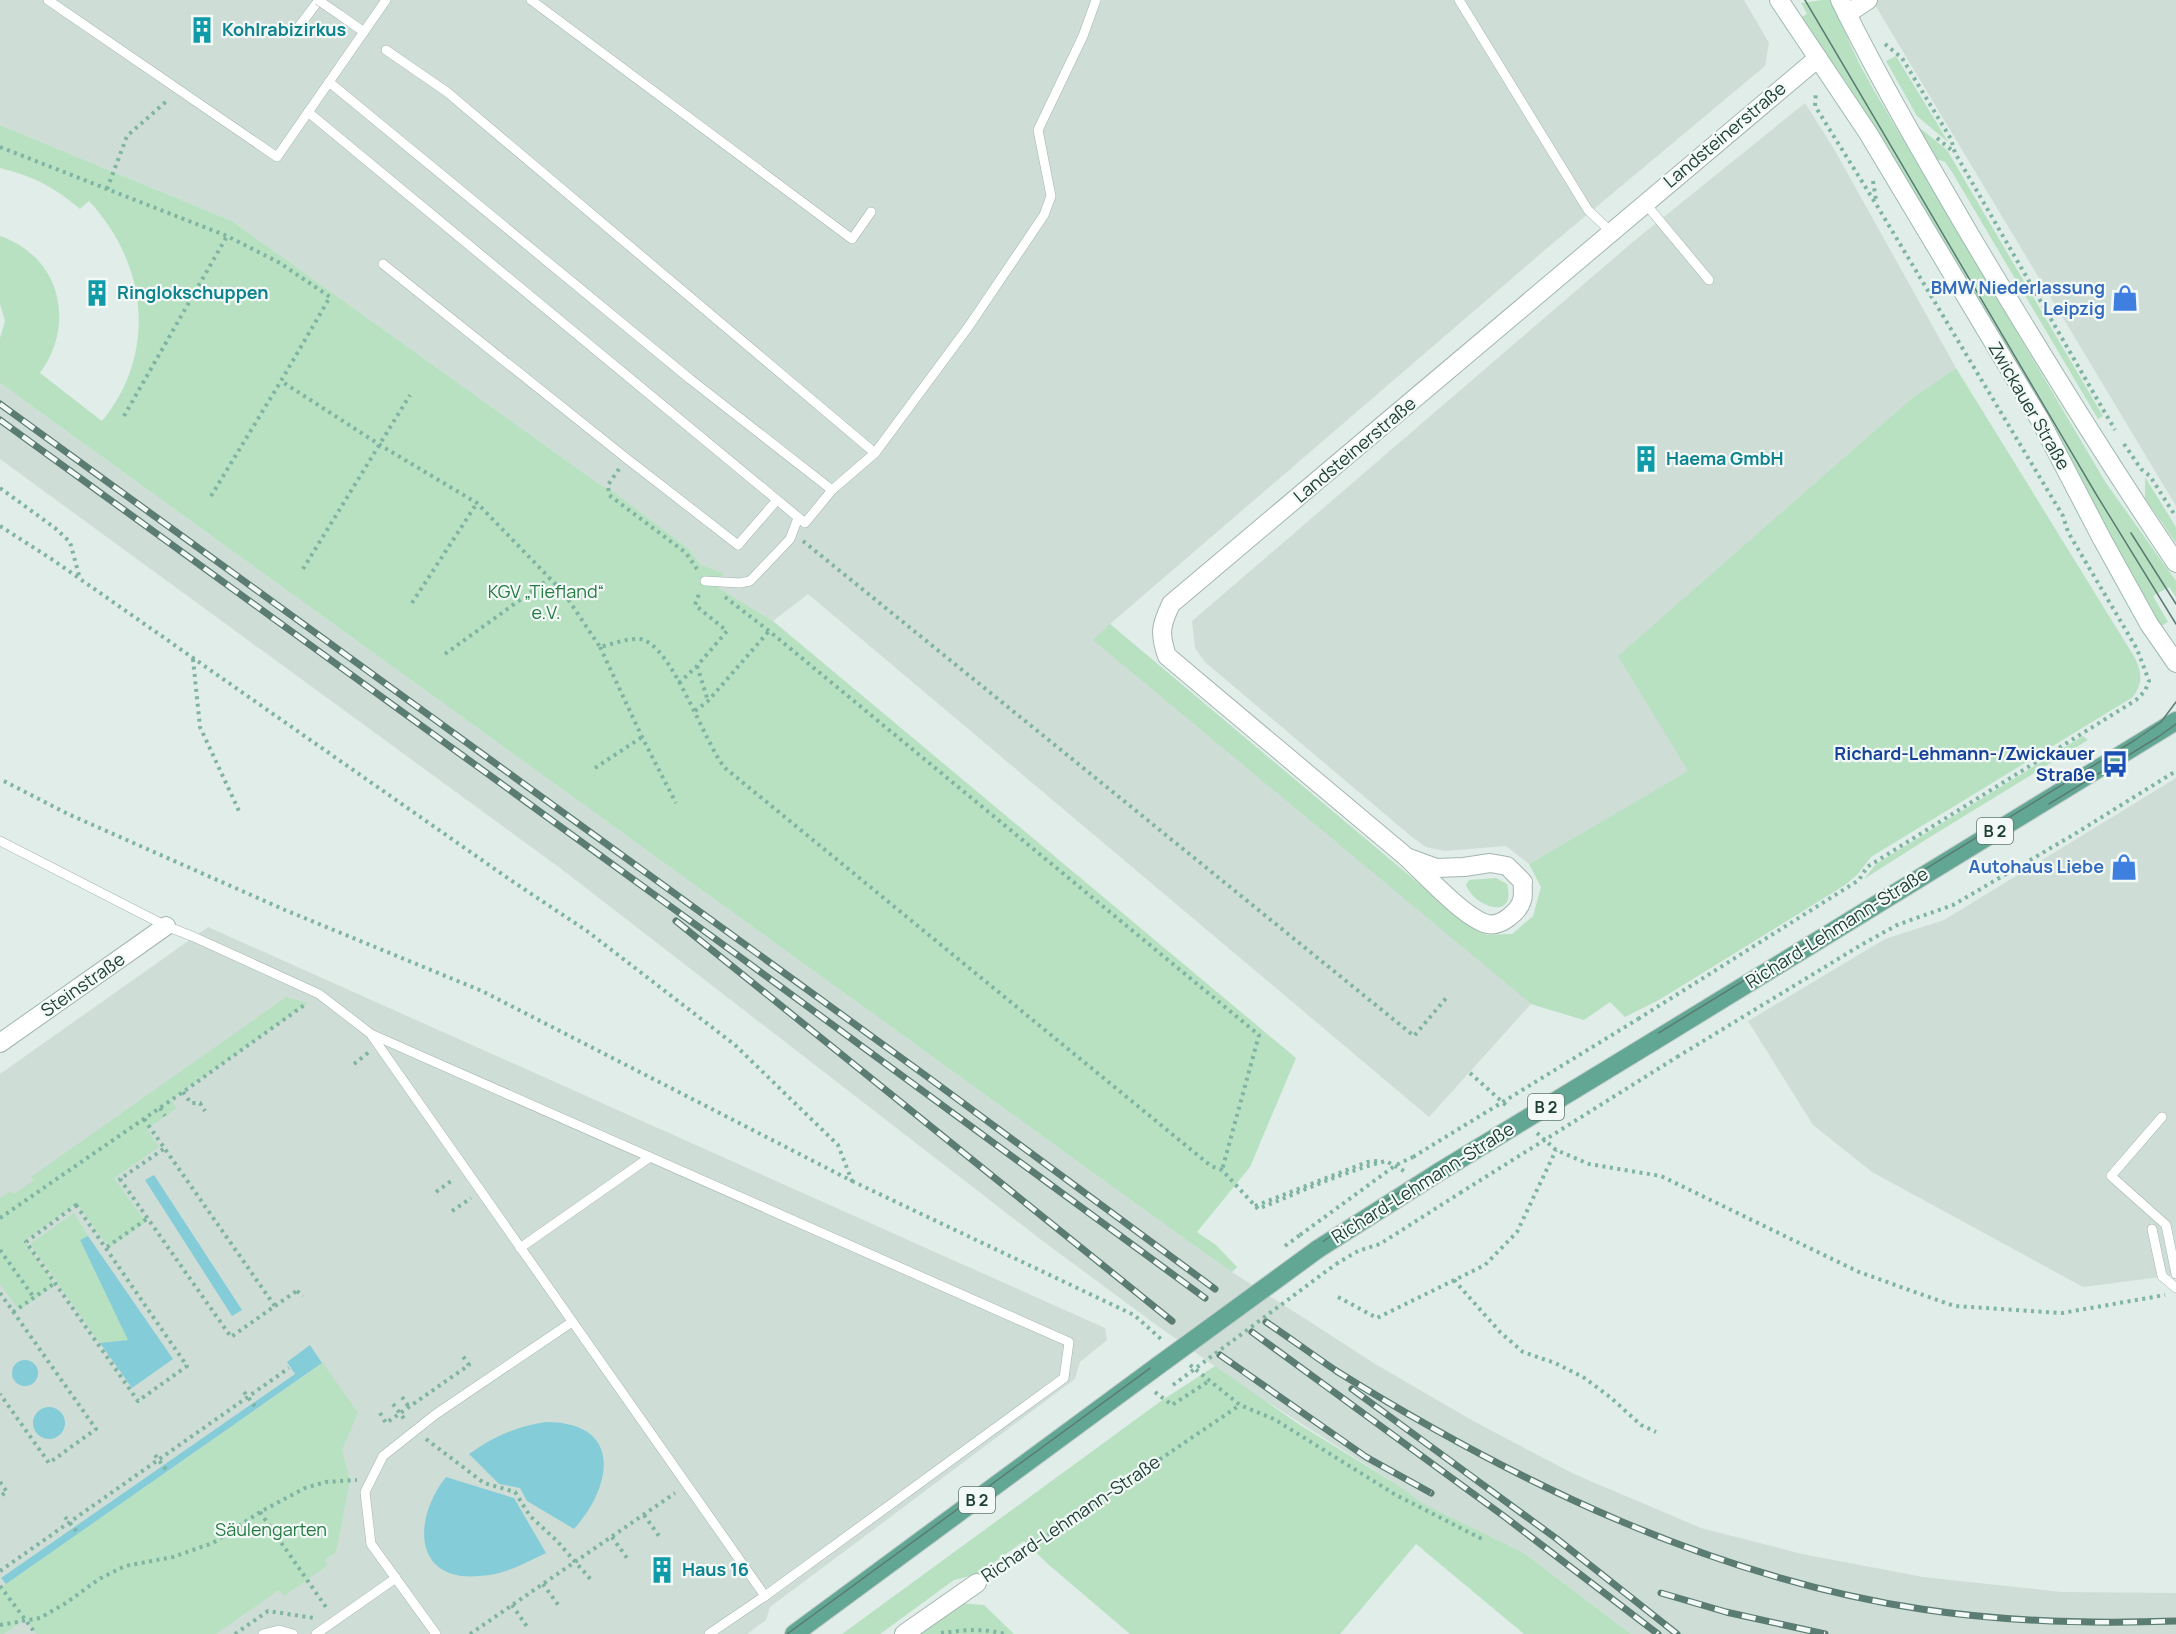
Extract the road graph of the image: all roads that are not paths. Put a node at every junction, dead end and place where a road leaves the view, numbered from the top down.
1 (48, 0) edge
2 (318, 0) edge
3 (387, 0) edge
4 (531, 0) edge
5 (1096, 0) edge
6 (1459, 0) edge
7 (1779, 0) edge
8 (1868, 0) edge
9 (1843, 7) edge
10 (300, 25) dead end
11 (364, 32) junction
12 (386, 50) dead end
13 (1818, 57) junction
14 (329, 82) junction
15 (308, 112) junction
16 (1646, 203) junction
17 (871, 212) dead end
18 (1611, 232) junction
19 (383, 264) dead end
20 (1709, 280) dead end
21 (875, 453) junction
22 (832, 490) junction
23 (777, 500) junction
24 (801, 520) junction
25 (2176, 563) edge
26 (705, 581) road end
27 (2176, 663) edge
28 (2176, 721) edge
29 (0, 841) edge
30 (1406, 857) junction
31 (166, 926) junction
32 (371, 1034) junction
33 (0, 1043) edge
34 (2162, 1117) dead end
35 (651, 1157) junction
36 (2152, 1229) dead end
37 (520, 1248) junction
38 (2176, 1274) edge
39 (2176, 1288) edge
40 (572, 1322) junction
41 (396, 1578) junction
42 (977, 1584) road end
43 (765, 1596) junction
44 (263, 1634) edge
45 (293, 1634) edge
46 (316, 1634) edge
47 (436, 1634) edge
48 (709, 1634) edge
49 (794, 1634) edge
50 (904, 1634) edge

1 - 15 lane
2 - 10 lane
2 - 11 lane, bridge
3 - 11 lane
4 - 17 lane
5 - 21 lane
6 - 18 lane
7 - 13 street, Zwickauer Straße
8 - 9 street
9 - 25 street, Zwickauer Straße
11 - 14 lane
12 - 21 lane
13 - 16 street, Landsteinerstraße
13 - 27 street, Zwickauer Straße
14 - 15 lane
14 - 22 lane
15 - 23 lane
16 - 18 street, Landsteinerstraße
16 - 20 lane
18 - 30 street, Landsteinerstraße
19 - 23 lane
21 - 22 lane
22 - 24 lane
23 - 24 lane
24 - 26 lane
28 - 49 main road, Richard-Lehmann-Straße / B 2, bridge
29 - 31 lane
30 - 30 street, Landsteinerstraße
31 - 32 lane
31 - 33 street, Steinstraße
32 - 35 lane
32 - 37 lane
34 - 38 lane
35 - 37 lane
35 - 43 lane
36 - 39 lane
37 - 40 lane
40 - 41 lane
40 - 43 lane
41 - 46 lane
41 - 47 lane
42 - 50 street, Richard-Lehmann-Straße
43 - 48 lane
44 - 45 lane

